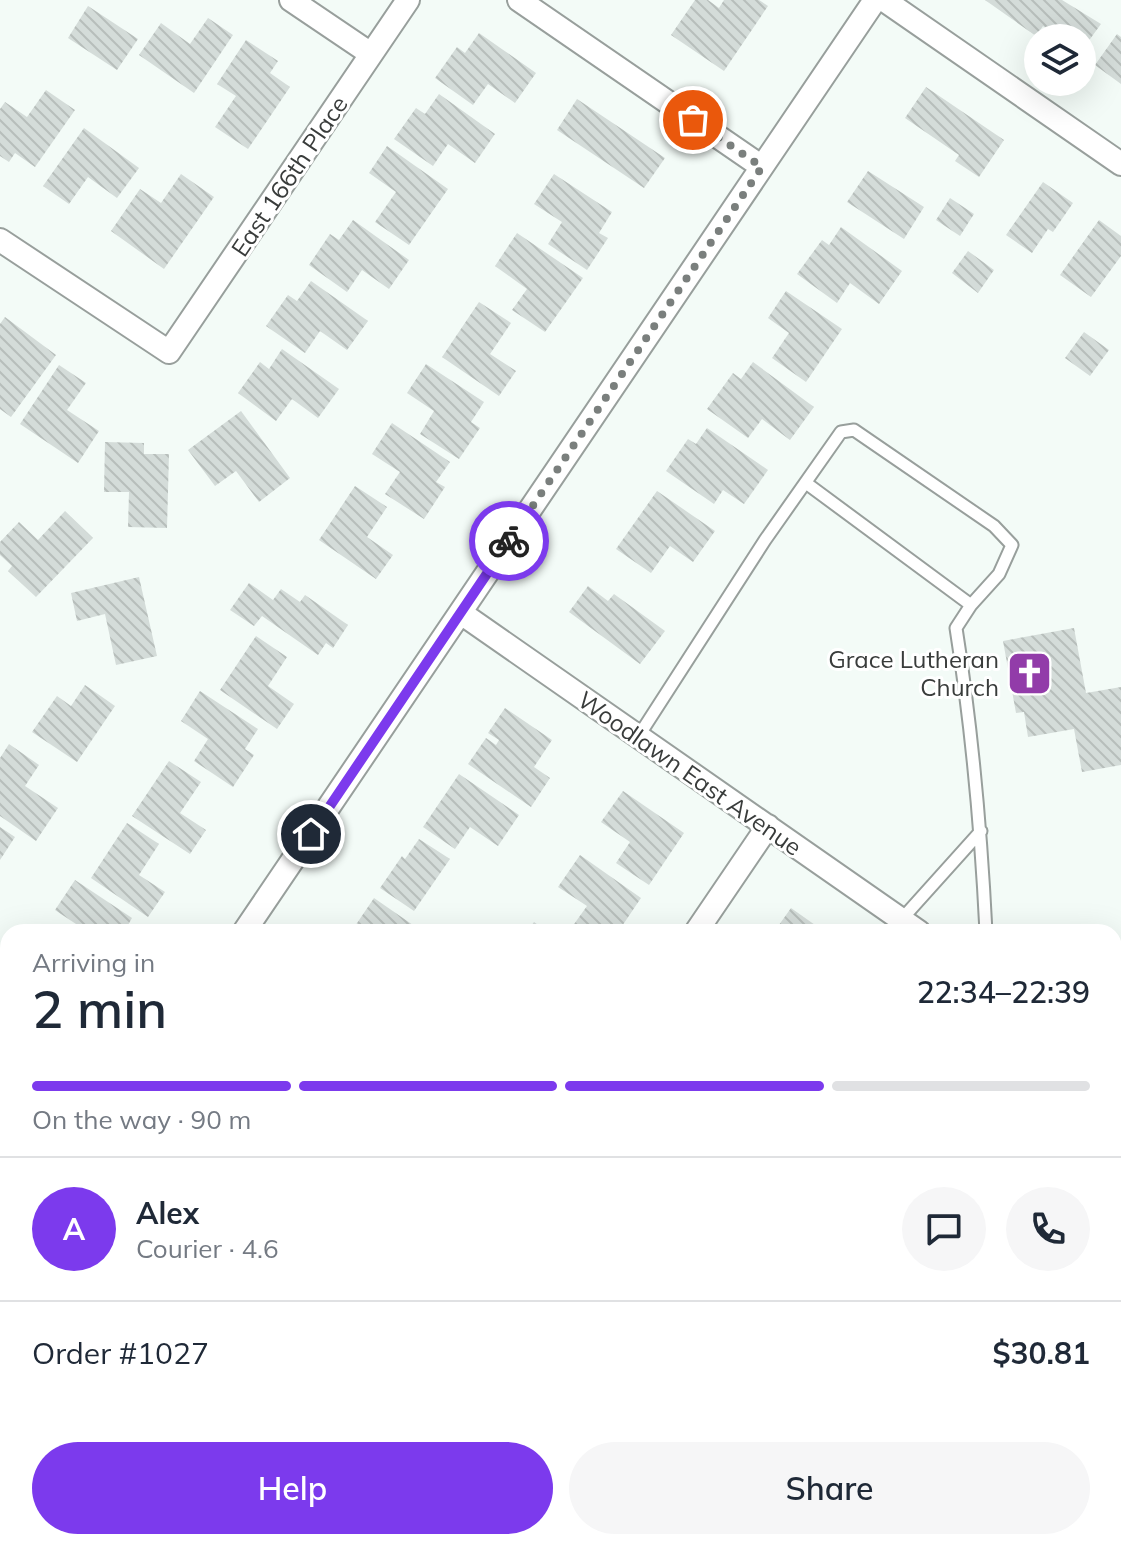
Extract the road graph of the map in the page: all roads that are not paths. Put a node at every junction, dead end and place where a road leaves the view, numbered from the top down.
1 (291, 0) edge
2 (408, 0) edge
3 (519, 0) edge
4 (875, 0) edge
5 (884, 0) edge
6 (371, 54) junction
7 (1121, 164) edge
8 (762, 167) junction
9 (0, 240) edge
10 (806, 483) junction
11 (971, 605) junction
12 (461, 613) junction
13 (638, 737) junction
14 (768, 826) junction
15 (981, 831) junction
16 (249, 924) edge
17 (701, 924) edge
18 (907, 924) edge
19 (911, 924) edge
20 (986, 924) edge

1 - 6 street
2 - 6 street, East 166th Place
3 - 8 street
4 - 8 street
5 - 7 street
6 - 9 street, East 166th Place
8 - 12 street
10 - 11 lane
10 - 11 lane
10 - 13 lane
11 - 15 lane
12 - 13 street, Woodlawn East Avenue
12 - 16 street
13 - 14 street, Woodlawn East Avenue
14 - 17 street
14 - 18 street, Woodlawn East Avenue
15 - 19 lane
15 - 20 lane

